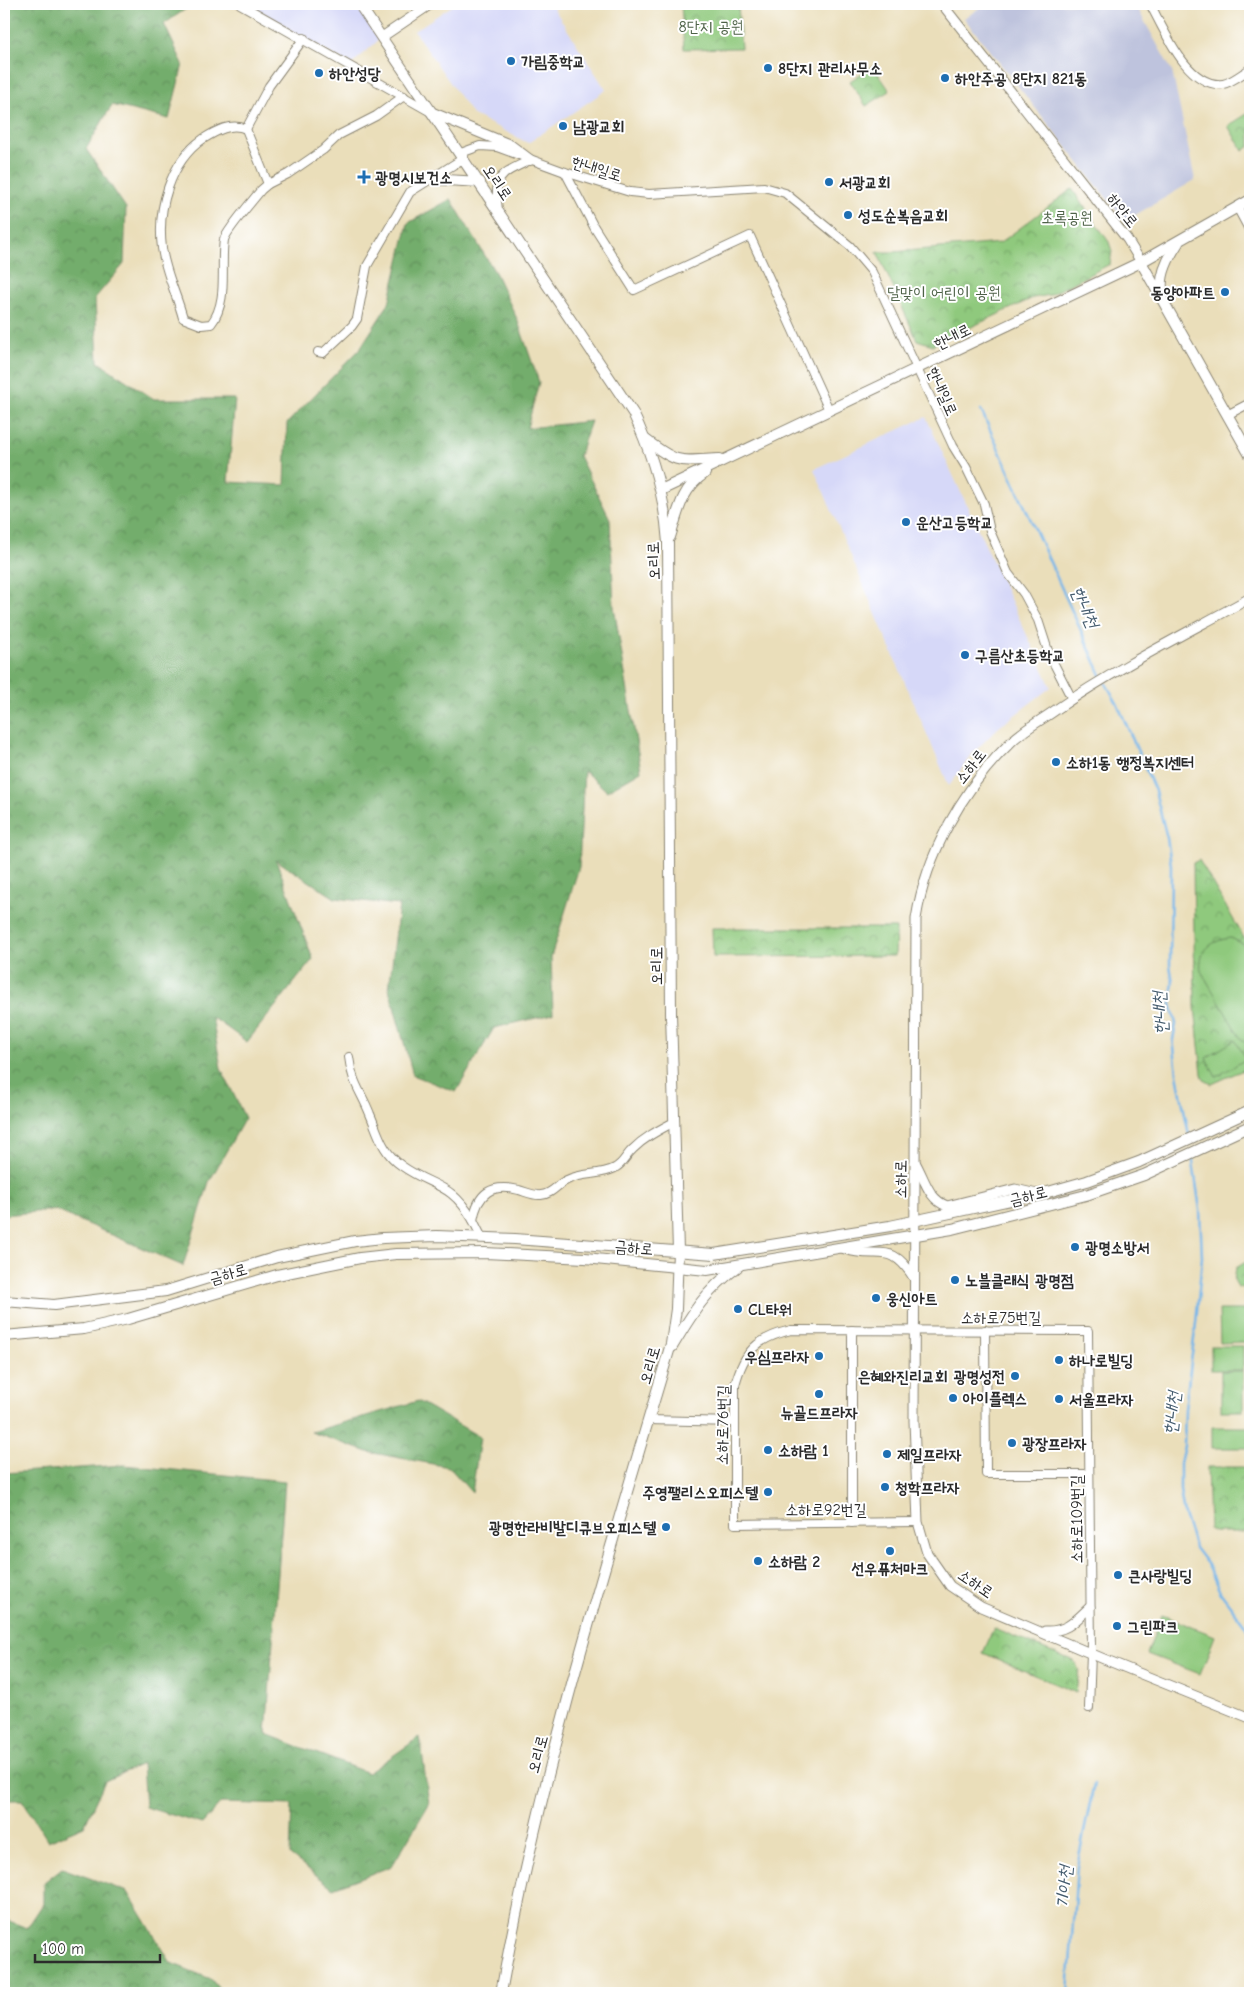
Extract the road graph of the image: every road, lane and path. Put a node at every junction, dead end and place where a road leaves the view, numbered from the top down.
1 (240, 4) edge
2 (359, 4) edge
3 (430, 4) edge
4 (1150, 4) edge
5 (945, 5) edge
6 (382, 37) junction
7 (304, 38) junction
8 (1250, 69) edge
9 (404, 96) junction
10 (433, 113) junction
11 (246, 129) junction
12 (462, 156) junction
13 (530, 160) junction
14 (565, 172) junction
15 (429, 179) junction
16 (480, 182) junction
17 (268, 184) junction
18 (1250, 200) edge
19 (1237, 207) junction
20 (498, 210) junction
21 (1250, 231) edge
22 (1180, 241) junction
23 (1141, 262) junction
24 (1167, 307) junction
25 (318, 352) dead end
26 (919, 368) junction
27 (1250, 403) edge
28 (829, 410) junction
29 (1228, 415) junction
30 (646, 440) junction
31 (1250, 455) edge
32 (726, 459) junction
33 (662, 490) junction
34 (668, 543) junction
35 (1250, 598) edge
36 (1072, 699) junction
37 (350, 1057) dead end
38 (1250, 1111) edge
39 (674, 1122) junction
40 (1250, 1126) edge
41 (915, 1162) junction
42 (1038, 1194) junction
43 (473, 1220) junction
44 (915, 1222) junction
45 (914, 1235) junction
46 (482, 1238) junction
47 (842, 1248) junction
48 (678, 1251) junction
49 (742, 1264) junction
50 (678, 1266) junction
51 (914, 1278) junction
52 (4, 1301) edge
53 (852, 1330) junction
54 (914, 1330) junction
55 (985, 1330) junction
56 (1088, 1331) joint
57 (4, 1336) edge
58 (668, 1355) junction
59 (648, 1420) junction
60 (735, 1422) junction
61 (1090, 1474) junction
62 (918, 1522) junction
63 (852, 1523) junction
64 (735, 1524) joint
65 (1090, 1607) junction
66 (1040, 1631) junction
67 (1091, 1653) junction
68 (1088, 1708) dead end
69 (1250, 1718) edge
70 (501, 1993) edge

1 - 7 street
2 - 6 main road, 오리로
3 - 6 street
4 - 8 street
5 - 23 street, 하안로
6 - 10 main road, 오리로
7 - 9 street
7 - 11 street
9 - 10 street
9 - 17 street
10 - 12 main road, 오리로
10 - 13 main road
11 - 17 street
11 - 17 street
12 - 13 street, 한내일로
12 - 15 street, 한내일로
12 - 16 main road, 오리로
13 - 14 street, 한내일로
13 - 20 street
14 - 26 street, 한내일로
14 - 28 street
15 - 16 main road
15 - 25 street, 한내일로
16 - 20 main road, 오리로
18 - 19 main road, 한내로
19 - 21 street
19 - 22 main road, 한내로
20 - 30 main road, 오리로
22 - 23 main road, 한내로
22 - 24 main road
23 - 24 main road, 하안로
23 - 26 main road, 한내로
24 - 29 main road, 하안로
26 - 28 main road, 한내로
26 - 36 street, 한내일로
27 - 29 street
28 - 32 main road, 한내로
29 - 31 main road, 하안로
30 - 32 main road
30 - 33 main road, 오리로
32 - 33 main road, 한내로
32 - 34 main road
33 - 34 main road, 오리로
34 - 39 main road, 오리로
35 - 36 street, 소하로
36 - 41 street, 소하로
37 - 43 street
38 - 42 main road, 금하로
39 - 43 street
39 - 48 main road, 오리로
40 - 45 main road, 금하로
41 - 42 street
41 - 44 street, 소하로
42 - 44 main road, 금하로
43 - 46 street
44 - 45 street, 소하로
44 - 48 main road, 금하로
45 - 47 main road, 금하로
45 - 51 street, 소하로
46 - 48 main road, 금하로
46 - 52 main road, 금하로
47 - 49 main road, 금하로
47 - 51 street
48 - 50 main road, 오리로
49 - 50 main road, 금하로
49 - 58 main road
50 - 57 main road, 금하로
50 - 58 main road, 오리로
51 - 54 street, 소하로
53 - 54 street, 소하로76번길
53 - 60 street, 소하로76번길
53 - 63 street
54 - 55 street, 소하로75번길
54 - 62 street, 소하로
55 - 56 street, 소하로75번길
55 - 61 street
56 - 61 street, 소하로109번길
58 - 59 main road, 오리로
59 - 60 street
59 - 70 main road, 오리로
60 - 64 street, 소하로76번길
61 - 65 street, 소하로109번길
62 - 63 street, 소하로92번길
62 - 66 street, 소하로
63 - 64 street, 소하로92번길
65 - 66 street
65 - 67 street, 소하로109번길
66 - 67 street, 소하로
67 - 68 street, 소하로109번길
67 - 69 street, 소하로

